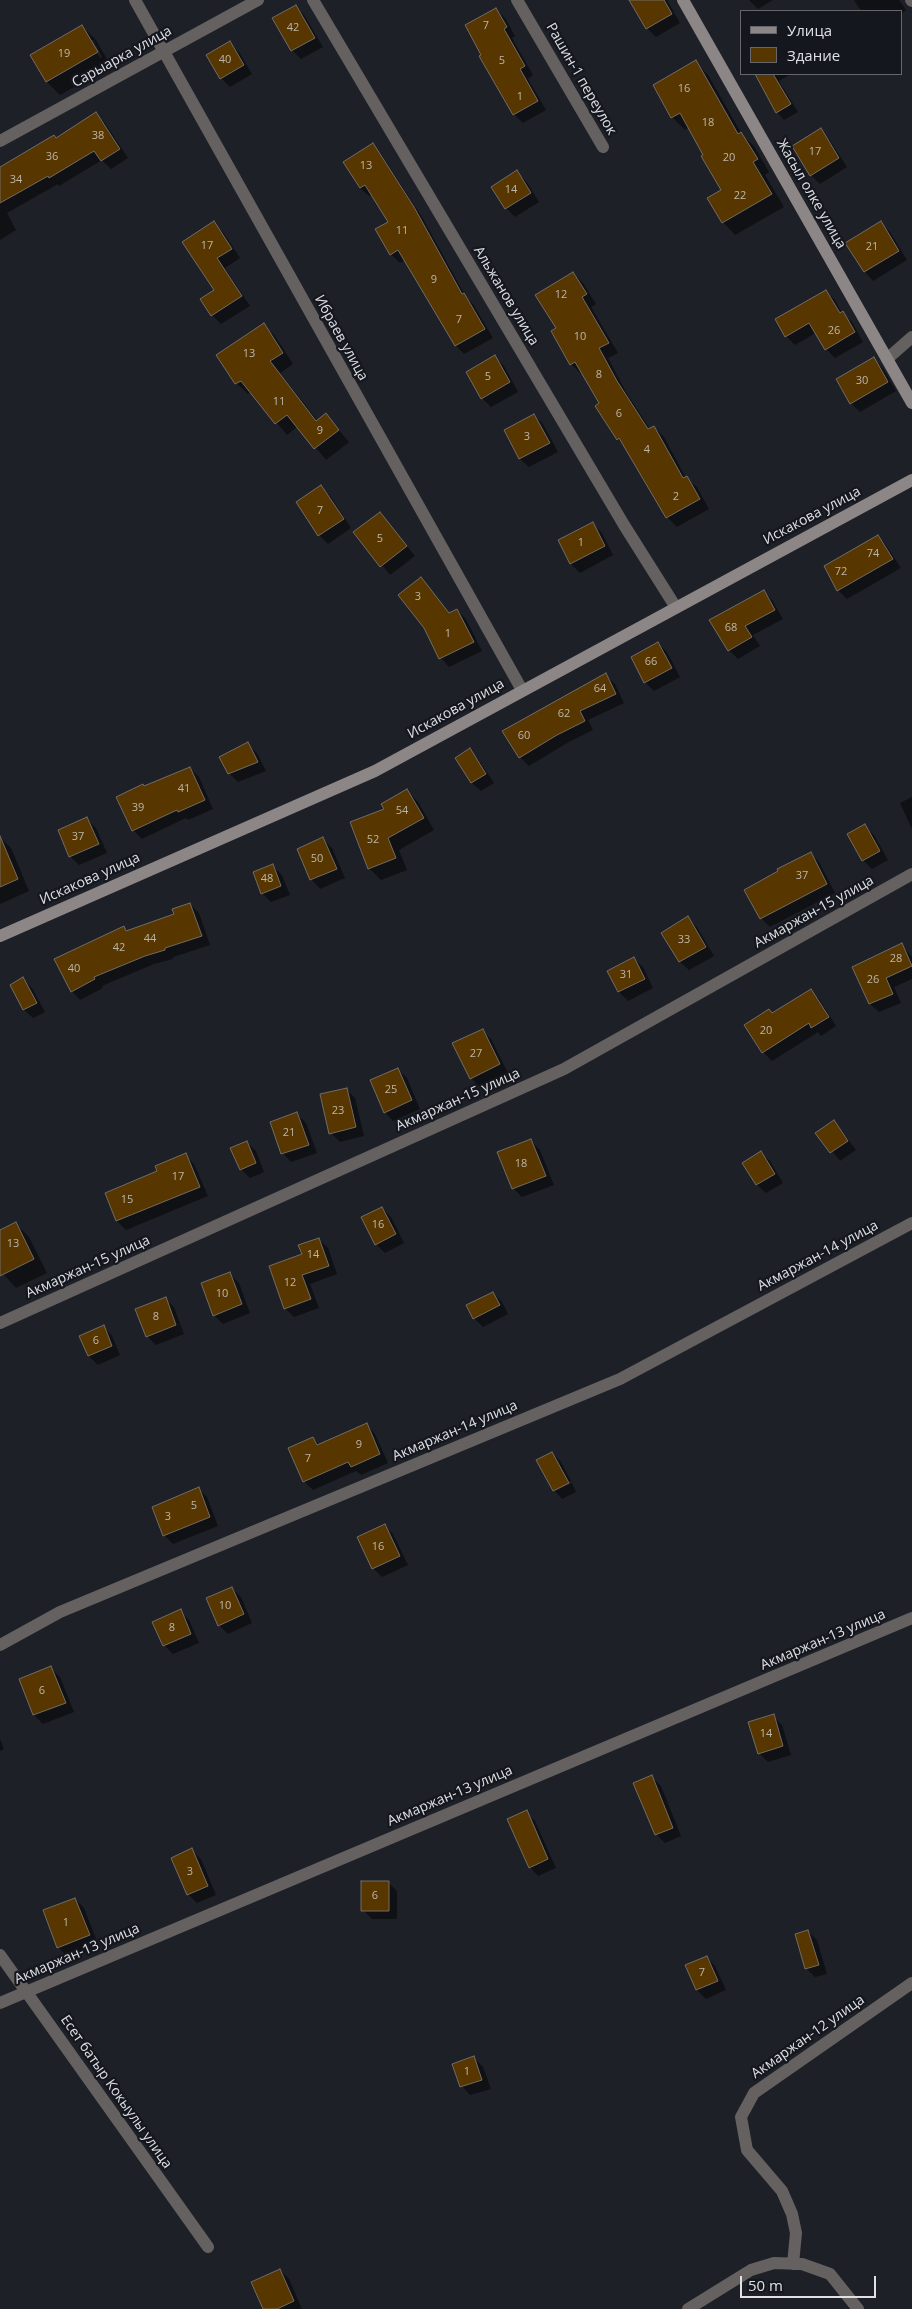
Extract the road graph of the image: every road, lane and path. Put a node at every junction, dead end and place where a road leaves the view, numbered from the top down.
1 (135, 0) edge
2 (258, 0) edge
3 (313, 0) edge
4 (517, 0) edge
5 (683, 0) edge
6 (162, 52) junction
7 (0, 141) edge
8 (603, 147) dead end
9 (912, 337) edge
10 (887, 359) junction
11 (912, 403) edge
12 (912, 480) edge
13 (675, 606) junction
14 (522, 690) junction
15 (912, 874) edge
16 (0, 936) edge
17 (912, 1223) edge
18 (0, 1323) edge
19 (912, 1618) edge
20 (0, 1645) edge
21 (0, 1955) edge
22 (912, 1983) edge
23 (26, 1991) junction
24 (0, 2004) edge
25 (208, 2247) dead end
26 (793, 2264) junction
27 (688, 2309) edge
28 (858, 2309) edge

1 - 6 street, Ибраев улица
2 - 6 street, Сарыарка улица
3 - 13 street, Альжанов улица
4 - 8 street, Рашин-1 переулок
5 - 10 street, Жасыл олке улица
6 - 7 street, Сарыарка улица
6 - 14 street, Ибраев улица
9 - 10 street
10 - 11 street, Жасыл олке улица
12 - 13 street, Искакова улица
13 - 14 street, Искакова улица
14 - 16 street, Искакова улица
15 - 18 street, Акмаржан-15 улица
17 - 20 street, Акмаржан-14 улица
19 - 23 street, Акмаржан-13 улица
21 - 23 street, Есет батыр Кокыулы улица
22 - 26 street, Акмаржан-12 улица
23 - 24 street, Акмаржан-13 улица
23 - 25 street, Есет батыр Кокыулы улица
26 - 27 street
26 - 28 street

